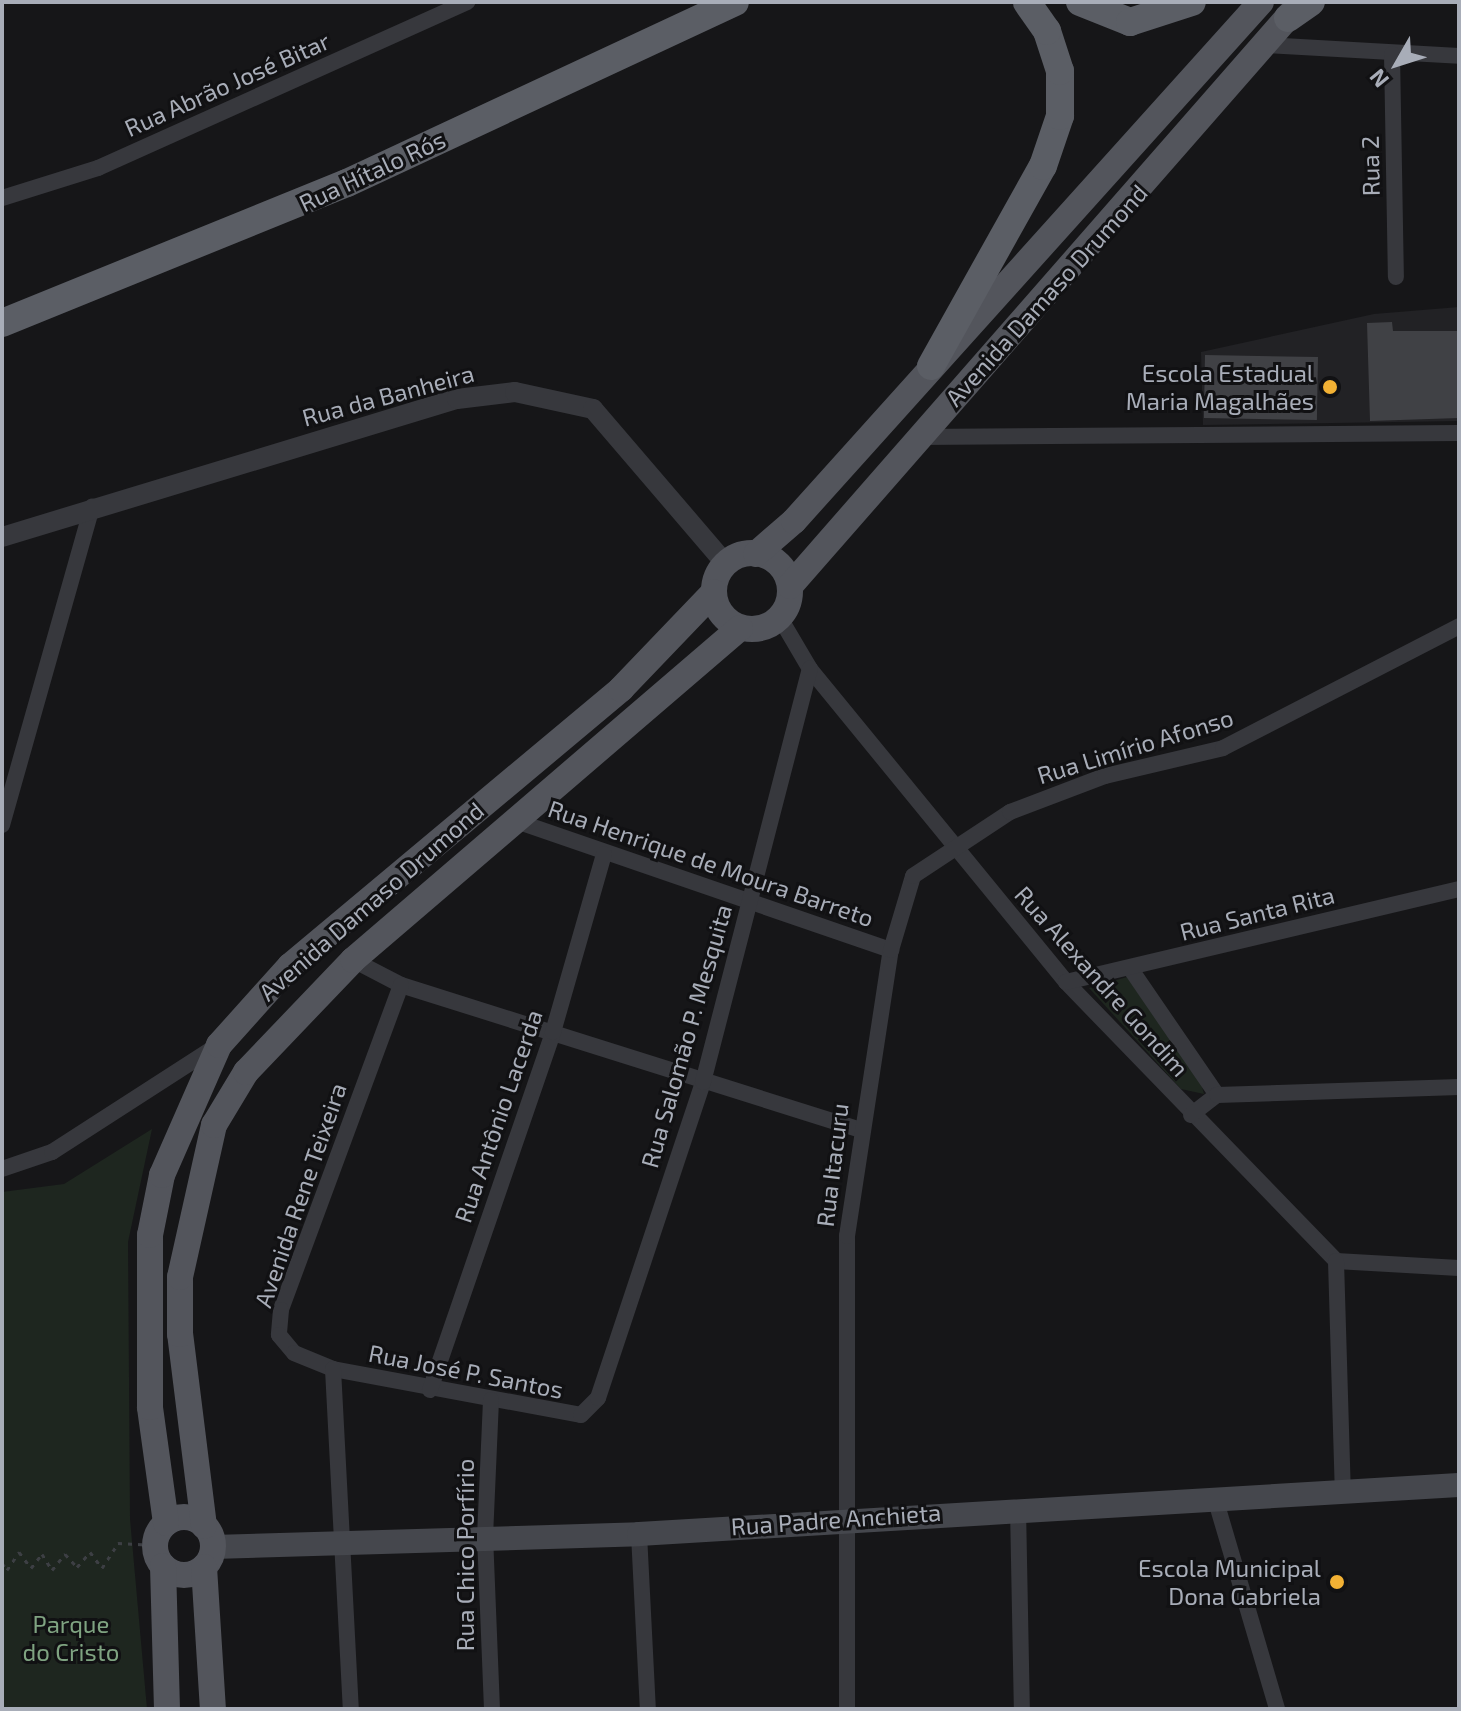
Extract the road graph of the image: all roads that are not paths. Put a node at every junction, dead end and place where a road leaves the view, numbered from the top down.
1 (467, 2) edge
2 (735, 2) edge
3 (1027, 2) edge
4 (1080, 2) edge
5 (1192, 2) edge
6 (1261, 2) edge
7 (1311, 2) edge
8 (1294, 10) edge
9 (1264, 45) junction
10 (1392, 54) junction
11 (1459, 56) edge
12 (2, 198) edge
13 (1396, 277) dead end
14 (2, 323) edge
15 (931, 366) junction
16 (1459, 433) edge
17 (918, 437) junction
18 (92, 506) junction
19 (2, 537) edge
20 (756, 554) junction
21 (726, 564) junction
22 (790, 586) junction
23 (714, 592) junction
24 (780, 618) junction
25 (1459, 626) edge
26 (740, 628) junction
27 (810, 669) junction
28 (516, 821) junction
29 (2, 825) edge
30 (951, 845) junction
31 (604, 854) junction
32 (1459, 889) edge
33 (749, 902) junction
34 (891, 950) junction
35 (353, 960) junction
36 (1130, 968) junction
37 (1066, 982) junction
38 (401, 985) junction
39 (553, 1032) junction
40 (219, 1045) junction
41 (703, 1082) junction
42 (1459, 1087) edge
43 (1217, 1095) junction
44 (1191, 1115) junction
45 (860, 1130) junction
46 (2, 1169) edge
47 (1336, 1261) junction
48 (1459, 1268) edge
49 (333, 1369) junction
50 (430, 1390) junction
51 (491, 1400) junction
52 (590, 1411) joint
53 (1459, 1485) edge
54 (1343, 1491) junction
55 (1215, 1498) junction
56 (1018, 1508) junction
57 (851, 1516) junction
58 (639, 1534) junction
59 (485, 1535) junction
60 (341, 1539) junction
61 (161, 1545) junction
62 (207, 1546) junction
63 (167, 1709) edge
64 (213, 1709) edge
65 (351, 1709) edge
66 (492, 1709) edge
67 (648, 1709) edge
68 (847, 1709) edge
69 (1022, 1709) edge
70 (1277, 1709) edge

1 - 12 street, Rua Abrão José Bitar
2 - 14 highway, Rua Hítalo Rós
3 - 15 highway
4 - 5 highway
6 - 15 main road, Avenida Damaso Drumond
7 - 8 highway
8 - 9 main road, Avenida Damaso Drumond
9 - 10 street
9 - 17 main road, Avenida Damaso Drumond
10 - 11 street
10 - 13 street, Rua 2
15 - 20 main road, Avenida Damaso Drumond
16 - 17 street
17 - 22 main road, Avenida Damaso Drumond
18 - 19 street, Rua da Banheira
18 - 21 street, Rua da Banheira
18 - 29 street
20 - 21 main road
20 - 22 main road
21 - 23 main road
22 - 24 main road
23 - 26 main road
23 - 40 main road, Avenida Damaso Drumond
24 - 26 main road
24 - 27 street, Rua Alexandre Gondim
25 - 30 street, Rua Limírio Afonso
26 - 28 main road, Avenida Damaso Drumond
27 - 30 street, Rua Alexandre Gondim
27 - 33 street, Rua Salomão P. Mesquita
28 - 31 street, Rua Henrique de Moura Barreto
28 - 35 main road, Avenida Damaso Drumond
30 - 34 street, Rua Itacuru
30 - 37 street, Rua Alexandre Gondim
31 - 33 street, Rua Henrique de Moura Barreto
31 - 39 street, Rua Antônio Lacerda
32 - 36 street, Rua Santa Rita
33 - 34 street, Rua Henrique de Moura Barreto
33 - 41 street, Rua Salomão P. Mesquita
34 - 45 street, Rua Itacuru
35 - 38 street
35 - 62 main road, Avenida Damaso Drumond
36 - 37 street, Rua Santa Rita
36 - 43 street
37 - 44 street, Rua Alexandre Gondim
38 - 39 street
38 - 49 street, Avenida Rene Teixeira
39 - 41 street
39 - 50 street, Rua Antônio Lacerda
40 - 46 street
40 - 61 main road, Avenida Damaso Drumond
41 - 45 street
41 - 52 street, Rua Salomão P. Mesquita
42 - 43 street
43 - 44 street
44 - 47 street, Rua Alexandre Gondim
45 - 57 street, Rua Itacuru
47 - 48 street
47 - 54 street
49 - 50 street, Rua José P. Santos
49 - 60 street
50 - 51 street, Rua José P. Santos
51 - 52 street, Rua José P. Santos
51 - 59 street, Rua Chico Porfírio
53 - 54 main road, Rua Padre Anchieta
54 - 55 main road, Rua Padre Anchieta
55 - 56 main road, Rua Padre Anchieta
55 - 70 street
56 - 57 main road, Rua Padre Anchieta
56 - 69 street
57 - 58 main road, Rua Padre Anchieta
57 - 68 street, Rua Itacuru
58 - 59 main road, Rua Padre Anchieta
58 - 67 street
59 - 60 main road, Rua Padre Anchieta
59 - 66 street, Rua Chico Porfírio
60 - 62 main road, Rua Padre Anchieta
60 - 65 street
61 - 62 main road
61 - 62 main road
61 - 63 main road, Avenida Damaso Drumond
62 - 64 main road, Avenida Damaso Drumond

